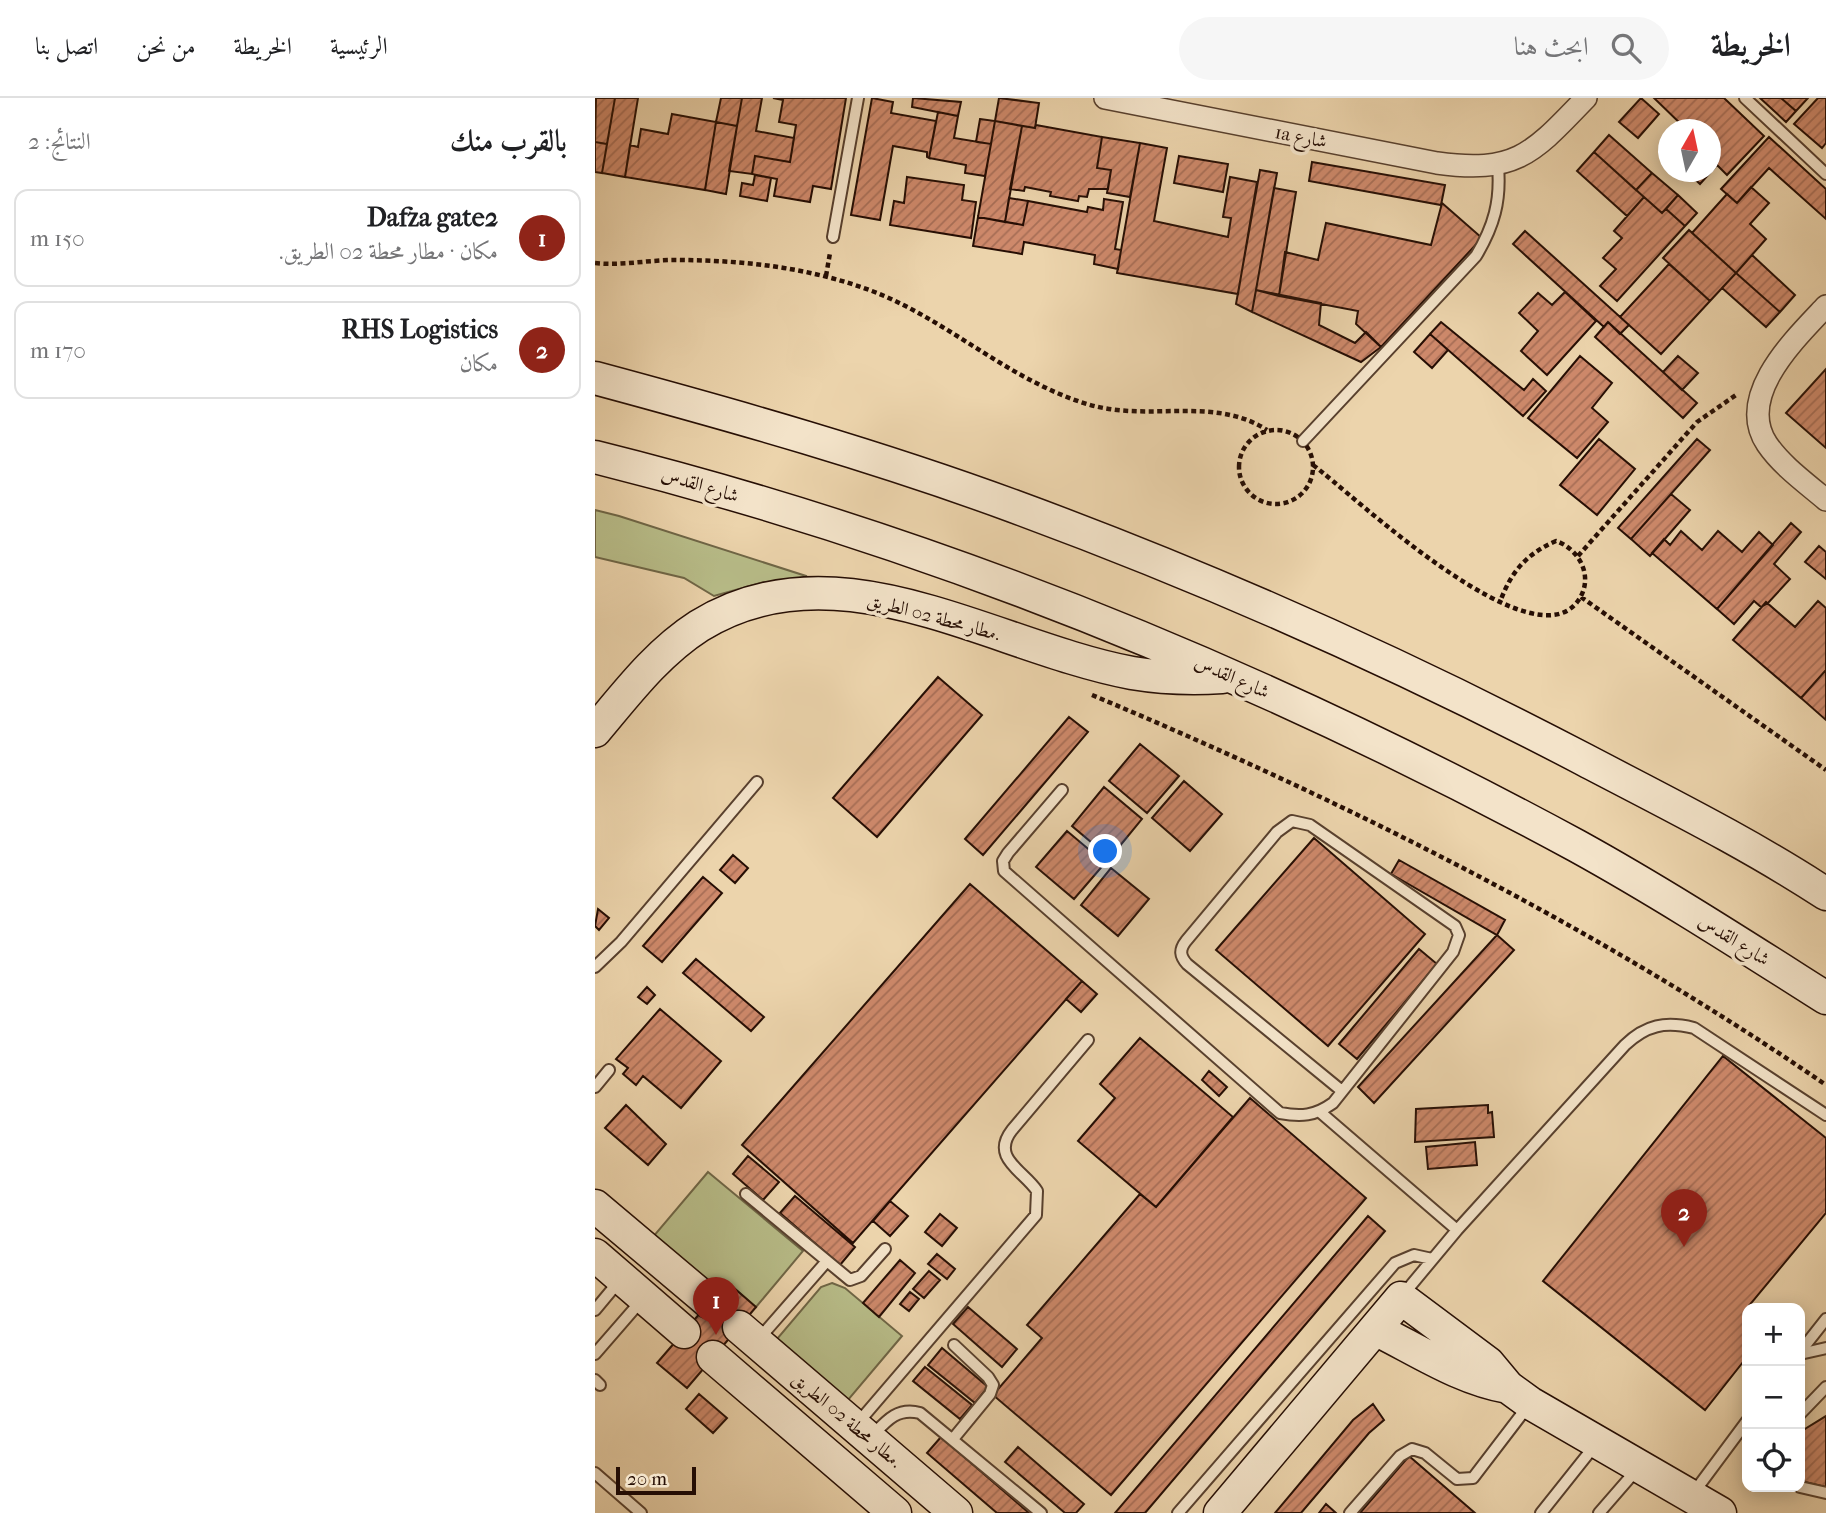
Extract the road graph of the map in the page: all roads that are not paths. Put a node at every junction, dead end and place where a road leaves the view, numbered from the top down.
1 (858, 98) edge
2 (1586, 98) edge
3 (1745, 98) edge
4 (1111, 99) edge
5 (1498, 166) junction
6 (1826, 174) edge
7 (833, 237) dead end
8 (1826, 306) edge
9 (595, 379) edge
10 (1303, 441) road end
11 (595, 457) edge
12 (1826, 500) edge
13 (1233, 676) junction
14 (595, 730) edge
15 (757, 782) dead end
16 (1062, 790) dead end
17 (1826, 894) edge
18 (595, 967) edge
19 (1826, 998) edge
20 (1088, 1040) dead end
21 (609, 1070) dead end
22 (595, 1087) edge
23 (1342, 1091) junction
24 (1320, 1112) junction
25 (1826, 1115) edge
26 (746, 1194) dead end
27 (595, 1206) edge
28 (1457, 1230) junction
29 (885, 1249) dead end
30 (595, 1255) edge
31 (658, 1259) junction
32 (1432, 1259) junction
33 (827, 1261) junction
34 (633, 1288) junction
35 (1401, 1298) junction
36 (709, 1303) dead end
37 (595, 1310) edge
38 (1826, 1319) edge
39 (1377, 1330) junction
40 (684, 1332) dead end
41 (747, 1335) joint
42 (954, 1345) dead end
43 (1805, 1346) edge
44 (1826, 1348) edge
45 (1805, 1352) edge
46 (595, 1354) edge
47 (713, 1357) dead end
48 (1826, 1387) edge
49 (1519, 1395) junction
50 (1805, 1409) edge
51 (1742, 1428) edge
52 (862, 1433) junction
53 (953, 1439) junction
54 (1598, 1441) junction
55 (829, 1457) junction
56 (1640, 1465) junction
57 (595, 1474) edge
58 (1805, 1487) edge
59 (1826, 1493) edge
60 (1691, 1496) junction
61 (641, 1513) edge
62 (895, 1513) edge
63 (956, 1513) edge
64 (1041, 1513) edge
65 (1178, 1513) edge
66 (1220, 1513) edge
67 (1350, 1513) edge
68 (1541, 1513) edge
69 (1599, 1513) edge
70 (1720, 1513) edge

1 - 7 lane
2 - 5 street
3 - 6 lane
4 - 5 street, 1a شارع
5 - 10 lane
8 - 12 street
9 - 17 main road
11 - 13 main road, شارع القدس
13 - 14 main road, مطار محطة 02 الطريق.
13 - 19 main road, شارع القدس
15 - 18 lane
16 - 24 lane
20 - 52 lane
21 - 22 lane
23 - 23 lane
23 - 24 lane
24 - 28 lane
25 - 28 lane
26 - 33 lane
27 - 31 main road
28 - 32 lane
29 - 33 lane
30 - 34 main road
31 - 34 main road
31 - 36 main road
32 - 35 lane
32 - 65 lane
33 - 41 lane
34 - 37 lane
34 - 40 main road
34 - 46 lane
35 - 39 main road
35 - 49 main road
38 - 43 lane
39 - 49 main road
39 - 66 main road
41 - 52 main road, مطار محطة 02 الطريق.
42 - 53 lane
44 - 45 lane
47 - 55 main road, مطار محطة 02 الطريق.
48 - 50 lane
49 - 54 main road
49 - 67 lane
51 - 60 lane
52 - 53 lane
52 - 55 main road
52 - 63 main road, مطار محطة 02 الطريق.
53 - 64 lane
54 - 56 main road
54 - 68 lane
55 - 62 main road, مطار محطة 02 الطريق.
56 - 60 main road
56 - 69 lane
57 - 61 lane
58 - 59 lane
60 - 70 main road

